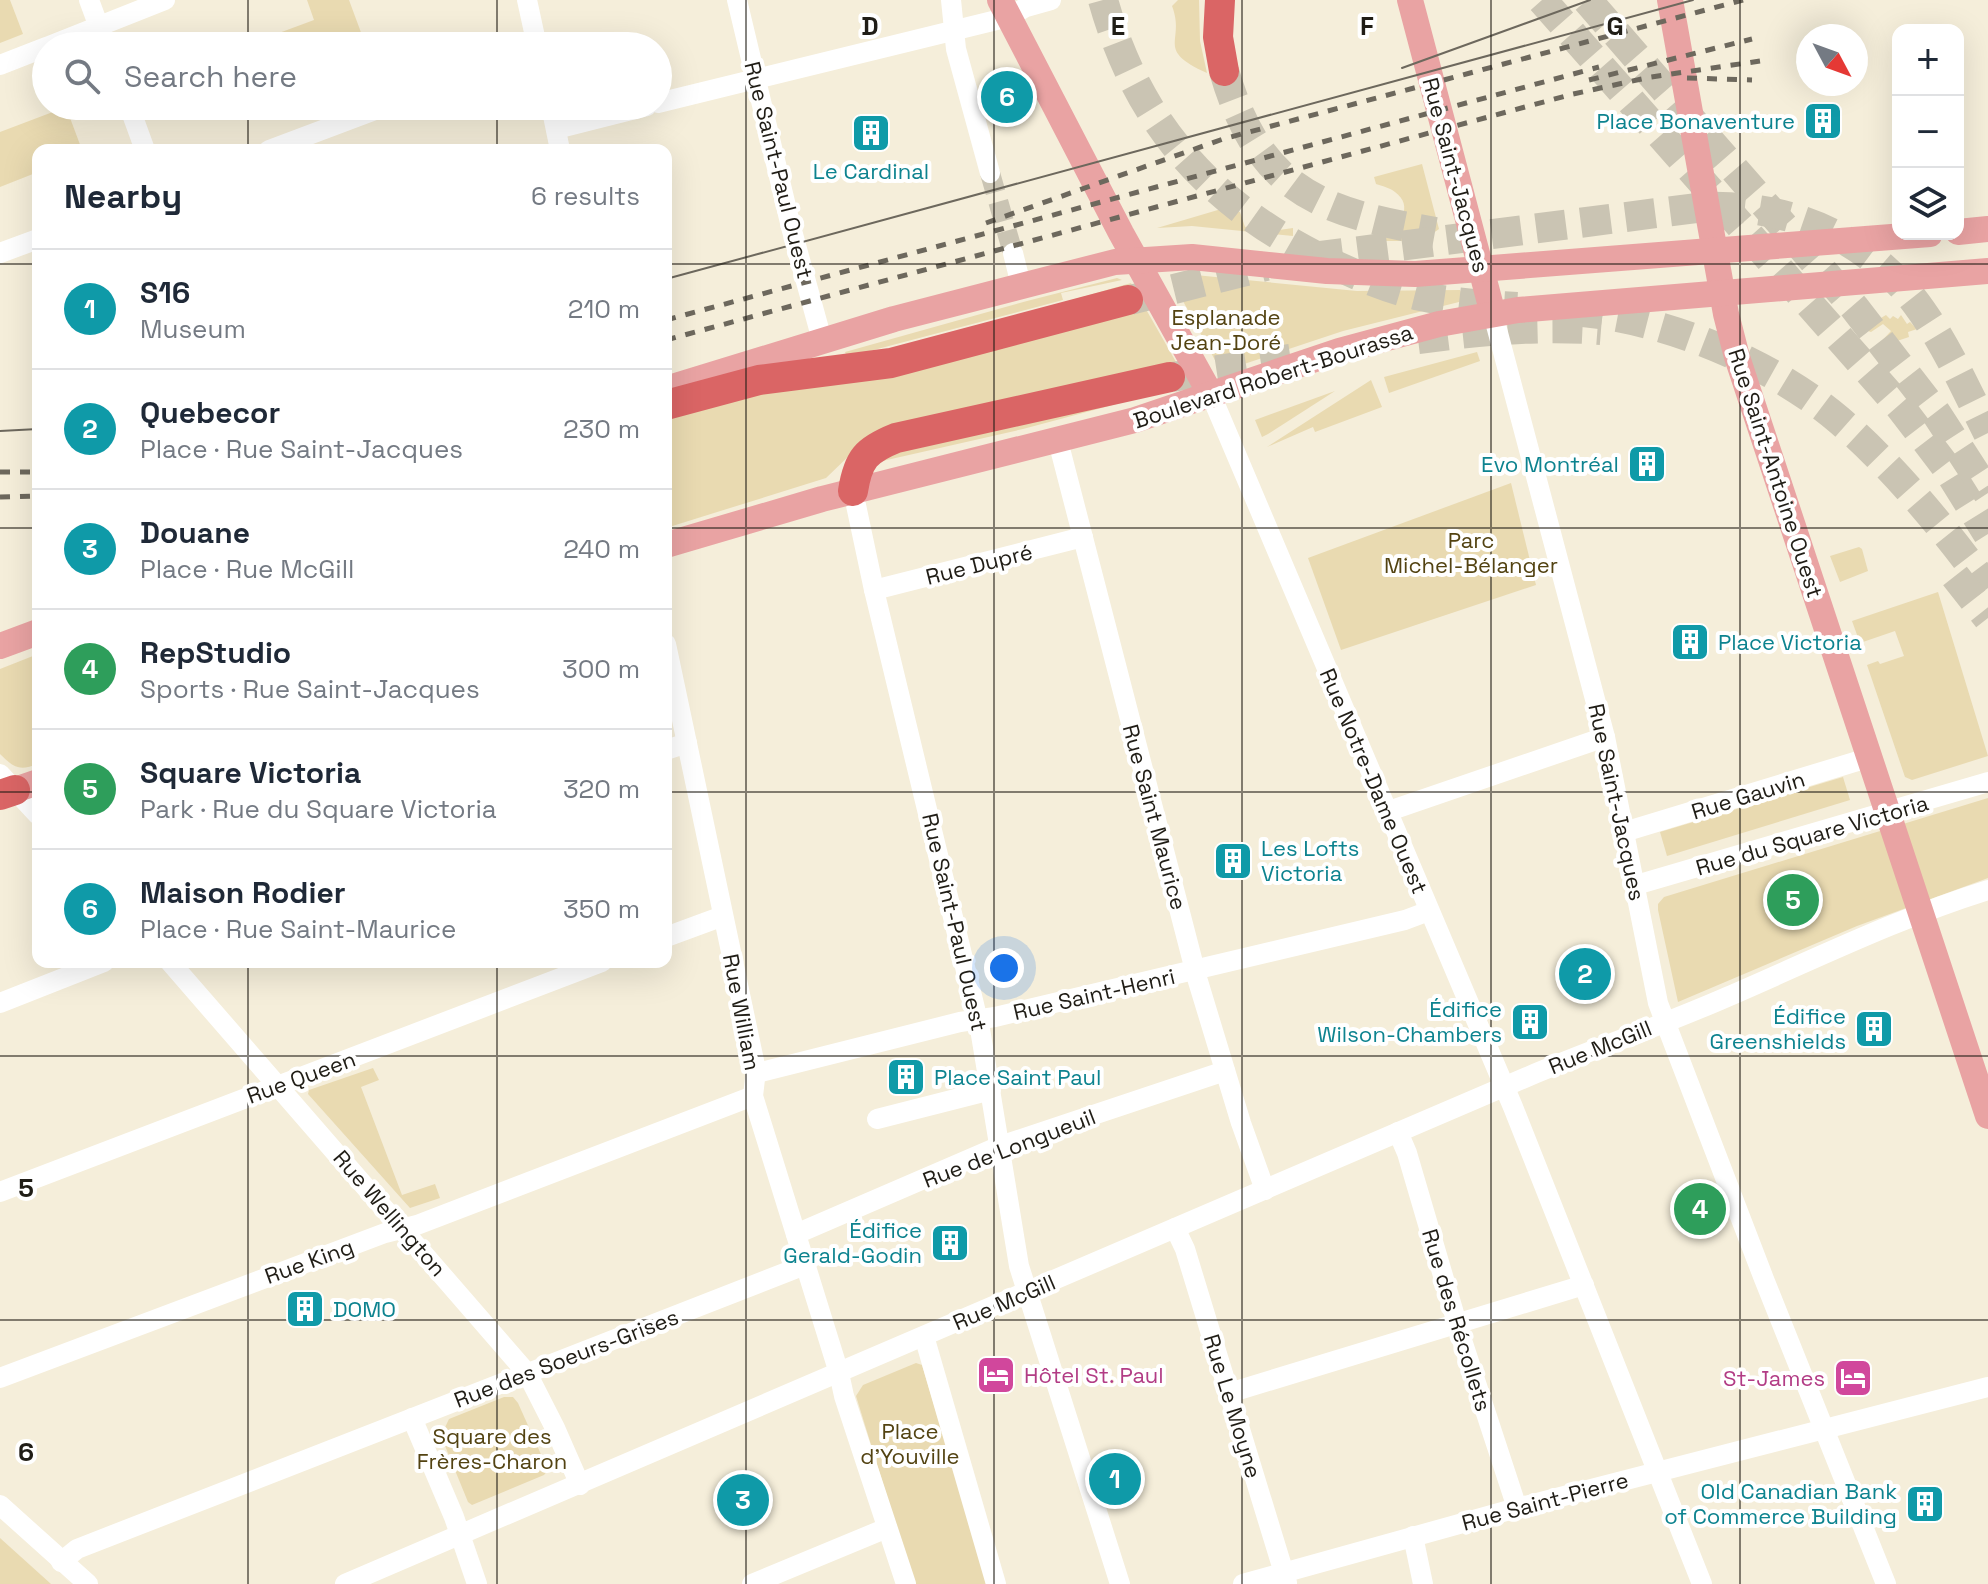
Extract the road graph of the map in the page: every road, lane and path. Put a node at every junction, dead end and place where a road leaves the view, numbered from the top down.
1 (89, 0) edge
2 (165, 0) edge
3 (527, 0) edge
4 (737, 0) edge
5 (951, 0) edge
6 (1051, 0) edge
7 (1220, 0) edge
8 (1410, 0) edge
9 (1670, 0) edge
10 (1004, 9) edge
11 (98, 26) junction
12 (955, 31) junction
13 (84, 32) edge
14 (100, 32) edge
15 (534, 32) edge
16 (32, 53) edge
17 (0, 65) edge
18 (1224, 71) tunnel mouth
19 (756, 80) junction
20 (672, 100) edge
21 (134, 120) edge
22 (349, 120) edge
23 (554, 120) edge
24 (592, 120) edge
25 (556, 129) junction
26 (143, 144) edge
27 (285, 144) edge
28 (559, 144) edge
29 (990, 173) tunnel mouth
30 (1988, 229) edge
31 (1964, 231) edge
32 (1892, 237) edge
33 (32, 241) edge
34 (1716, 251) junction
35 (0, 253) edge
36 (1013, 253) tunnel mouth
37 (1137, 260) junction
38 (1481, 271) junction
39 (1988, 271) edge
40 (1021, 285) junction
41 (1722, 291) junction
42 (1128, 300) tunnel mouth
43 (1493, 314) junction
44 (822, 340) junction
45 (1170, 377) tunnel mouth
46 (672, 387) edge
47 (1211, 395) junction
48 (672, 403) edge
49 (1058, 441) junction
50 (853, 491) junction
51 (1083, 537) junction
52 (672, 543) edge
53 (874, 590) junction
54 (32, 634) edge
55 (0, 646) edge
56 (672, 672) edge
57 (1605, 737) junction
58 (687, 743) junction
59 (672, 748) edge
60 (1871, 757) junction
61 (1988, 782) edge
62 (13, 785) edge
63 (32, 808) edge
64 (1386, 812) junction
65 (1889, 812) junction
66 (1624, 832) junction
67 (1636, 885) junction
68 (1988, 890) edge
69 (1429, 911) junction
70 (1920, 914) junction
71 (723, 916) junction
72 (672, 935) edge
73 (89, 968) edge
74 (175, 968) edge
75 (586, 968) edge
76 (1195, 970) junction
77 (0, 1003) edge
78 (978, 1020) junction
79 (1665, 1022) junction
80 (1980, 1066) edge
81 (1225, 1071) junction
82 (757, 1073) junction
83 (278, 1085) junction
84 (1503, 1087) junction
85 (991, 1090) junction
86 (753, 1096) junction
87 (1988, 1116) edge
88 (877, 1119) dead end
89 (1398, 1132) junction
90 (1000, 1146) junction
91 (1265, 1190) junction
92 (0, 1192) edge
93 (404, 1228) junction
94 (1175, 1228) junction
95 (796, 1234) junction
96 (805, 1265) junction
97 (1584, 1285) junction
98 (1027, 1292) junction
99 (1457, 1324) junction
100 (924, 1336) junction
101 (527, 1373) junction
102 (839, 1373) junction
103 (0, 1378) edge
104 (1988, 1387) edge
105 (1229, 1393) junction
106 (412, 1418) junction
107 (1824, 1428) junction
108 (1657, 1471) junction
109 (580, 1485) junction
110 (0, 1505) edge
111 (1517, 1508) junction
112 (887, 1528) junction
113 (460, 1535) junction
114 (1413, 1536) junction
115 (61, 1562) junction
116 (1285, 1578) edge
117 (88, 1584) edge
118 (345, 1584) edge
119 (477, 1584) edge
120 (752, 1584) edge
121 (906, 1584) edge
122 (996, 1584) edge
123 (1120, 1584) edge
124 (1243, 1584) edge
125 (1423, 1584) edge
126 (1702, 1584) edge
127 (1886, 1584) edge

1 - 11 street
2 - 11 street
3 - 15 street
4 - 19 street, Rue Saint-Paul Ouest
5 - 12 street
6 - 10 street
7 - 18 highway
8 - 38 main road, Rue Saint-Jacques
9 - 34 main road, Rue Saint-Antoine Ouest
10 - 12 street
10 - 37 main road, Rue Notre-Dame Ouest
11 - 13 street
11 - 14 street
12 - 19 street
12 - 29 street
16 - 17 street
19 - 20 street
19 - 44 street, Rue Saint-Paul Ouest
21 - 26 street
22 - 27 street
23 - 25 street
24 - 25 street
25 - 28 street
30 - 31 main road
32 - 34 main road
33 - 35 street
34 - 38 main road
34 - 41 main road, Rue Saint-Antoine Ouest
36 - 40 street
37 - 38 main road
37 - 40 main road
37 - 47 main road, Rue Notre-Dame Ouest
38 - 43 main road, Rue Saint-Jacques
39 - 41 main road, Boulevard Robert-Bourassa
40 - 44 main road
41 - 43 main road, Boulevard Robert-Bourassa
41 - 60 main road, Rue Saint-Antoine Ouest
42 - 48 highway
43 - 47 main road, Boulevard Robert-Bourassa
43 - 57 street, Rue Saint-Jacques
44 - 46 main road
45 - 50 highway
47 - 49 main road, Boulevard Robert-Bourassa
47 - 64 street, Rue Notre-Dame Ouest
49 - 50 main road, Boulevard Robert-Bourassa
49 - 51 street, Rue Saint Maurice
50 - 52 main road, Boulevard Robert-Bourassa
50 - 53 street, Rue Saint-Paul Ouest
51 - 53 street, Rue Dupré
51 - 76 street, Rue Saint Maurice
53 - 78 street, Rue Saint-Paul Ouest
54 - 55 main road
56 - 58 street, Rue William
57 - 64 street
57 - 66 street, Rue Saint-Jacques
58 - 59 street
58 - 71 street, Rue William
60 - 65 main road, Rue Saint-Antoine Ouest
60 - 66 street, Rue Gauvin
61 - 65 street, Rue du Square Victoria
62 - 63 street
64 - 69 street, Rue Notre-Dame Ouest
65 - 67 street, Rue du Square Victoria
65 - 70 main road, Rue Saint-Antoine Ouest
66 - 67 street, Rue Saint-Jacques
67 - 79 street, Rue Saint-Jacques
68 - 70 street
69 - 76 street, Rue Saint-Henri
69 - 84 street, Rue Notre-Dame Ouest
70 - 79 street
70 - 80 main road, Rue Saint-Antoine Ouest
71 - 72 street
71 - 82 street, Rue William
73 - 77 street
74 - 83 street, Rue Wellington
75 - 83 street, Rue Queen
76 - 78 street, Rue Saint-Henri
76 - 81 street, Rue Saint Maurice
78 - 82 street, Rue Saint-Henri
78 - 85 street, Rue Saint-Paul Ouest
79 - 84 street, Rue McGill
79 - 107 street, Rue Saint-Jacques
80 - 87 main road, Rue Saint-Antoine Ouest
81 - 90 street, Rue de Longueuil
81 - 91 street, Rue Saint Maurice
82 - 86 street, Rue William
83 - 92 street, Rue Queen
83 - 93 street, Rue Wellington
84 - 89 street, Rue McGill
84 - 97 street, Rue Notre-Dame Ouest
85 - 88 street
85 - 90 street, Rue Saint-Paul Ouest
86 - 93 street, Rue King
86 - 95 street, Rue William
89 - 91 street, Rue McGill
89 - 99 street, Rue des Récollets
90 - 95 street, Rue de Longueuil
90 - 98 street, Rue Saint-Paul Ouest
91 - 94 street, Rue McGill
93 - 101 street, Rue Wellington
93 - 103 street, Rue King
94 - 98 street, Rue McGill
94 - 105 street, Rue Le Moyne
95 - 96 street, Rue William
96 - 101 street, Rue des Soeurs-Grises
96 - 102 street, Rue William
97 - 99 street
97 - 108 street, Rue Notre-Dame Ouest
98 - 100 street, Rue McGill
98 - 123 street, Rue Saint-Paul Ouest
99 - 105 street
99 - 111 street, Rue des Récollets
100 - 102 street, Rue McGill
100 - 122 street
101 - 106 street, Rue des Soeurs-Grises
101 - 109 street, Rue Wellington
102 - 109 street, Rue McGill
102 - 112 street
104 - 107 street, Rue Saint-Pierre
105 - 116 street, Rue Le Moyne
106 - 113 street
106 - 115 street, Rue des Soeurs-Grises
107 - 108 street, Rue Saint-Pierre
107 - 127 street, Rue Saint-Jacques
108 - 111 street, Rue Saint-Pierre
108 - 126 street, Rue Notre-Dame Ouest
109 - 113 street, Rue McGill
110 - 115 street
111 - 114 street, Rue Saint-Pierre
112 - 120 street
112 - 121 street
113 - 118 street, Rue McGill
113 - 119 street
114 - 116 street, Rue Saint-Pierre
114 - 125 street
115 - 117 street
116 - 124 street, Rue Saint-Pierre

